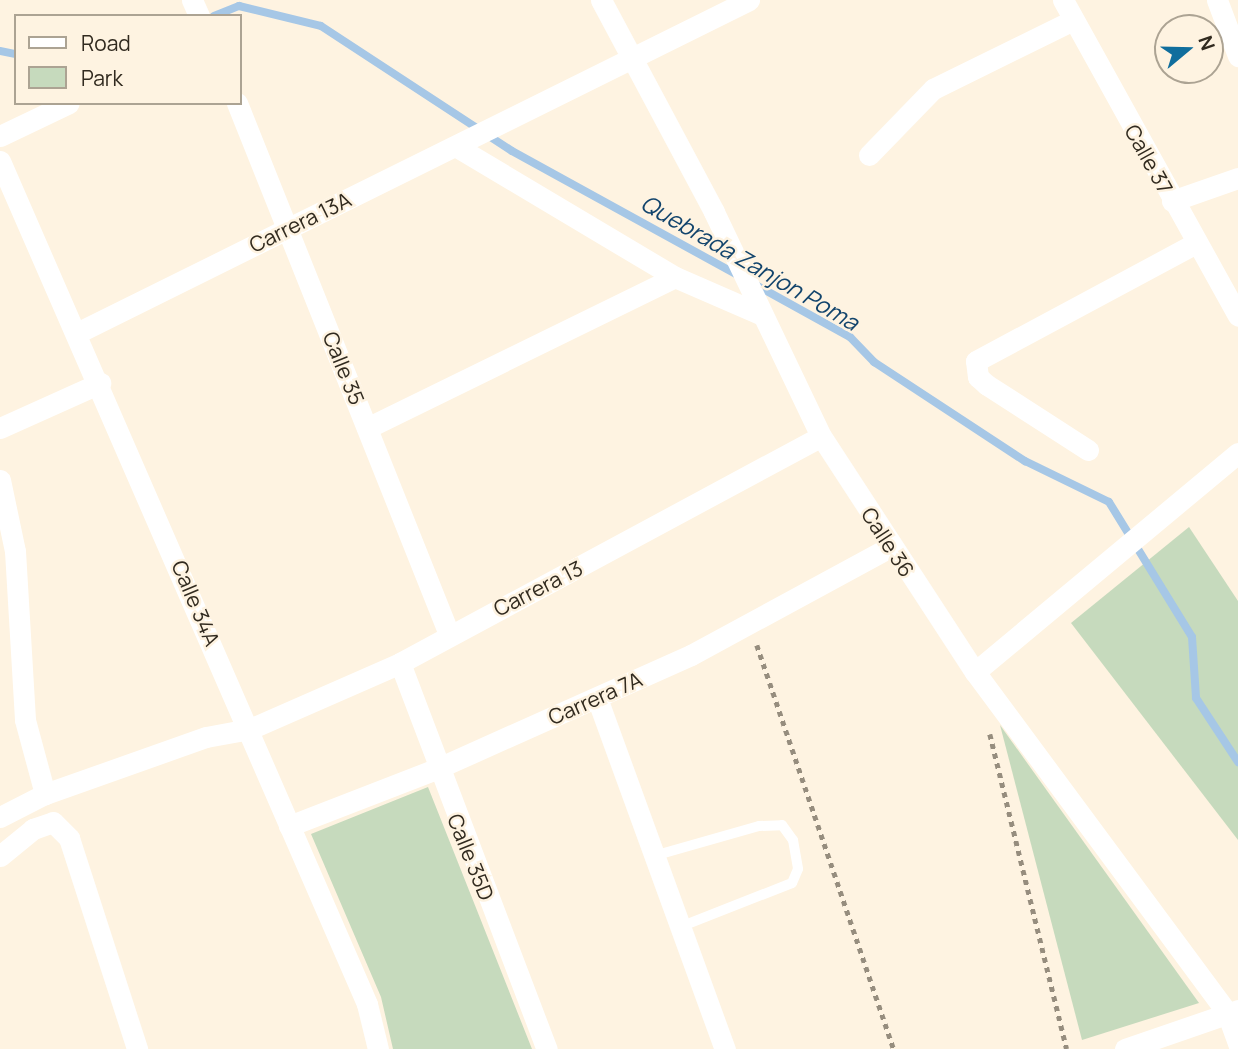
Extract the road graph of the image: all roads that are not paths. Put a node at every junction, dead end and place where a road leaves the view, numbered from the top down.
1 (601, 0) edge
2 (749, 0) edge
3 (1063, 0) edge
4 (1217, 0) edge
5 (1073, 20) junction
6 (1238, 56) edge
7 (631, 58) junction
8 (65, 105) edge
9 (238, 105) edge
10 (0, 136) edge
11 (466, 143) junction
12 (869, 155) dead end
13 (0, 161) edge
14 (1238, 178) edge
15 (1172, 201) junction
16 (289, 227) junction
17 (1196, 243) junction
18 (675, 276) junction
19 (760, 314) junction
20 (1238, 316) edge
21 (77, 333) junction
22 (100, 383) junction
23 (367, 428) junction
24 (0, 429) edge
25 (821, 436) junction
26 (1088, 450) dead end
27 (1238, 453) edge
28 (0, 480) edge
29 (890, 547) junction
30 (449, 634) junction
31 (400, 663) junction
32 (975, 672) junction
33 (597, 698) junction
34 (250, 729) junction
35 (436, 769) junction
36 (45, 794) junction
37 (0, 817) edge
38 (289, 827) junction
39 (657, 855) junction
40 (0, 856) edge
41 (682, 926) junction
42 (1233, 1011) edge
43 (1238, 1044) edge
44 (136, 1049) edge
45 (378, 1049) edge
46 (547, 1049) edge
47 (725, 1049) edge
48 (1125, 1049) edge

1 - 7 street, Calle 36
2 - 7 street, Carrera 13A
3 - 5 street, Calle 37
4 - 6 street
5 - 12 street
5 - 15 street, Calle 37
7 - 11 street, Carrera 13A
7 - 19 street, Calle 36
8 - 10 street
9 - 16 street, Calle 35
11 - 16 street, Carrera 13A
11 - 18 street
13 - 21 street, Calle 34A
14 - 15 street
15 - 17 street, Calle 37
16 - 21 street, Carrera 13A
16 - 23 street, Calle 35
17 - 20 street, Calle 37
17 - 26 street
18 - 19 street
18 - 23 street
19 - 25 street, Calle 36
21 - 22 street, Calle 34A
22 - 24 street
22 - 34 street, Calle 34A
23 - 30 street, Calle 35
25 - 29 street, Calle 36
25 - 30 street, Carrera 13
27 - 32 street
28 - 36 street
29 - 32 street, Calle 36
29 - 33 street, Carrera 7A
30 - 31 street, Carrera 13
31 - 34 street, Carrera 13
31 - 35 street, Calle 35D
32 - 42 street, Calle 36
33 - 35 street, Carrera 7A
33 - 39 street
34 - 36 street, Carrera 13
34 - 38 street, Calle 34A
35 - 38 street, Carrera 7A
35 - 46 street, Calle 35D
36 - 37 street, Carrera 13
38 - 45 street, Calle 34A
39 - 41 street
39 - 41 lane
40 - 44 street
41 - 47 street
42 - 43 street, Calle 36
42 - 48 street

